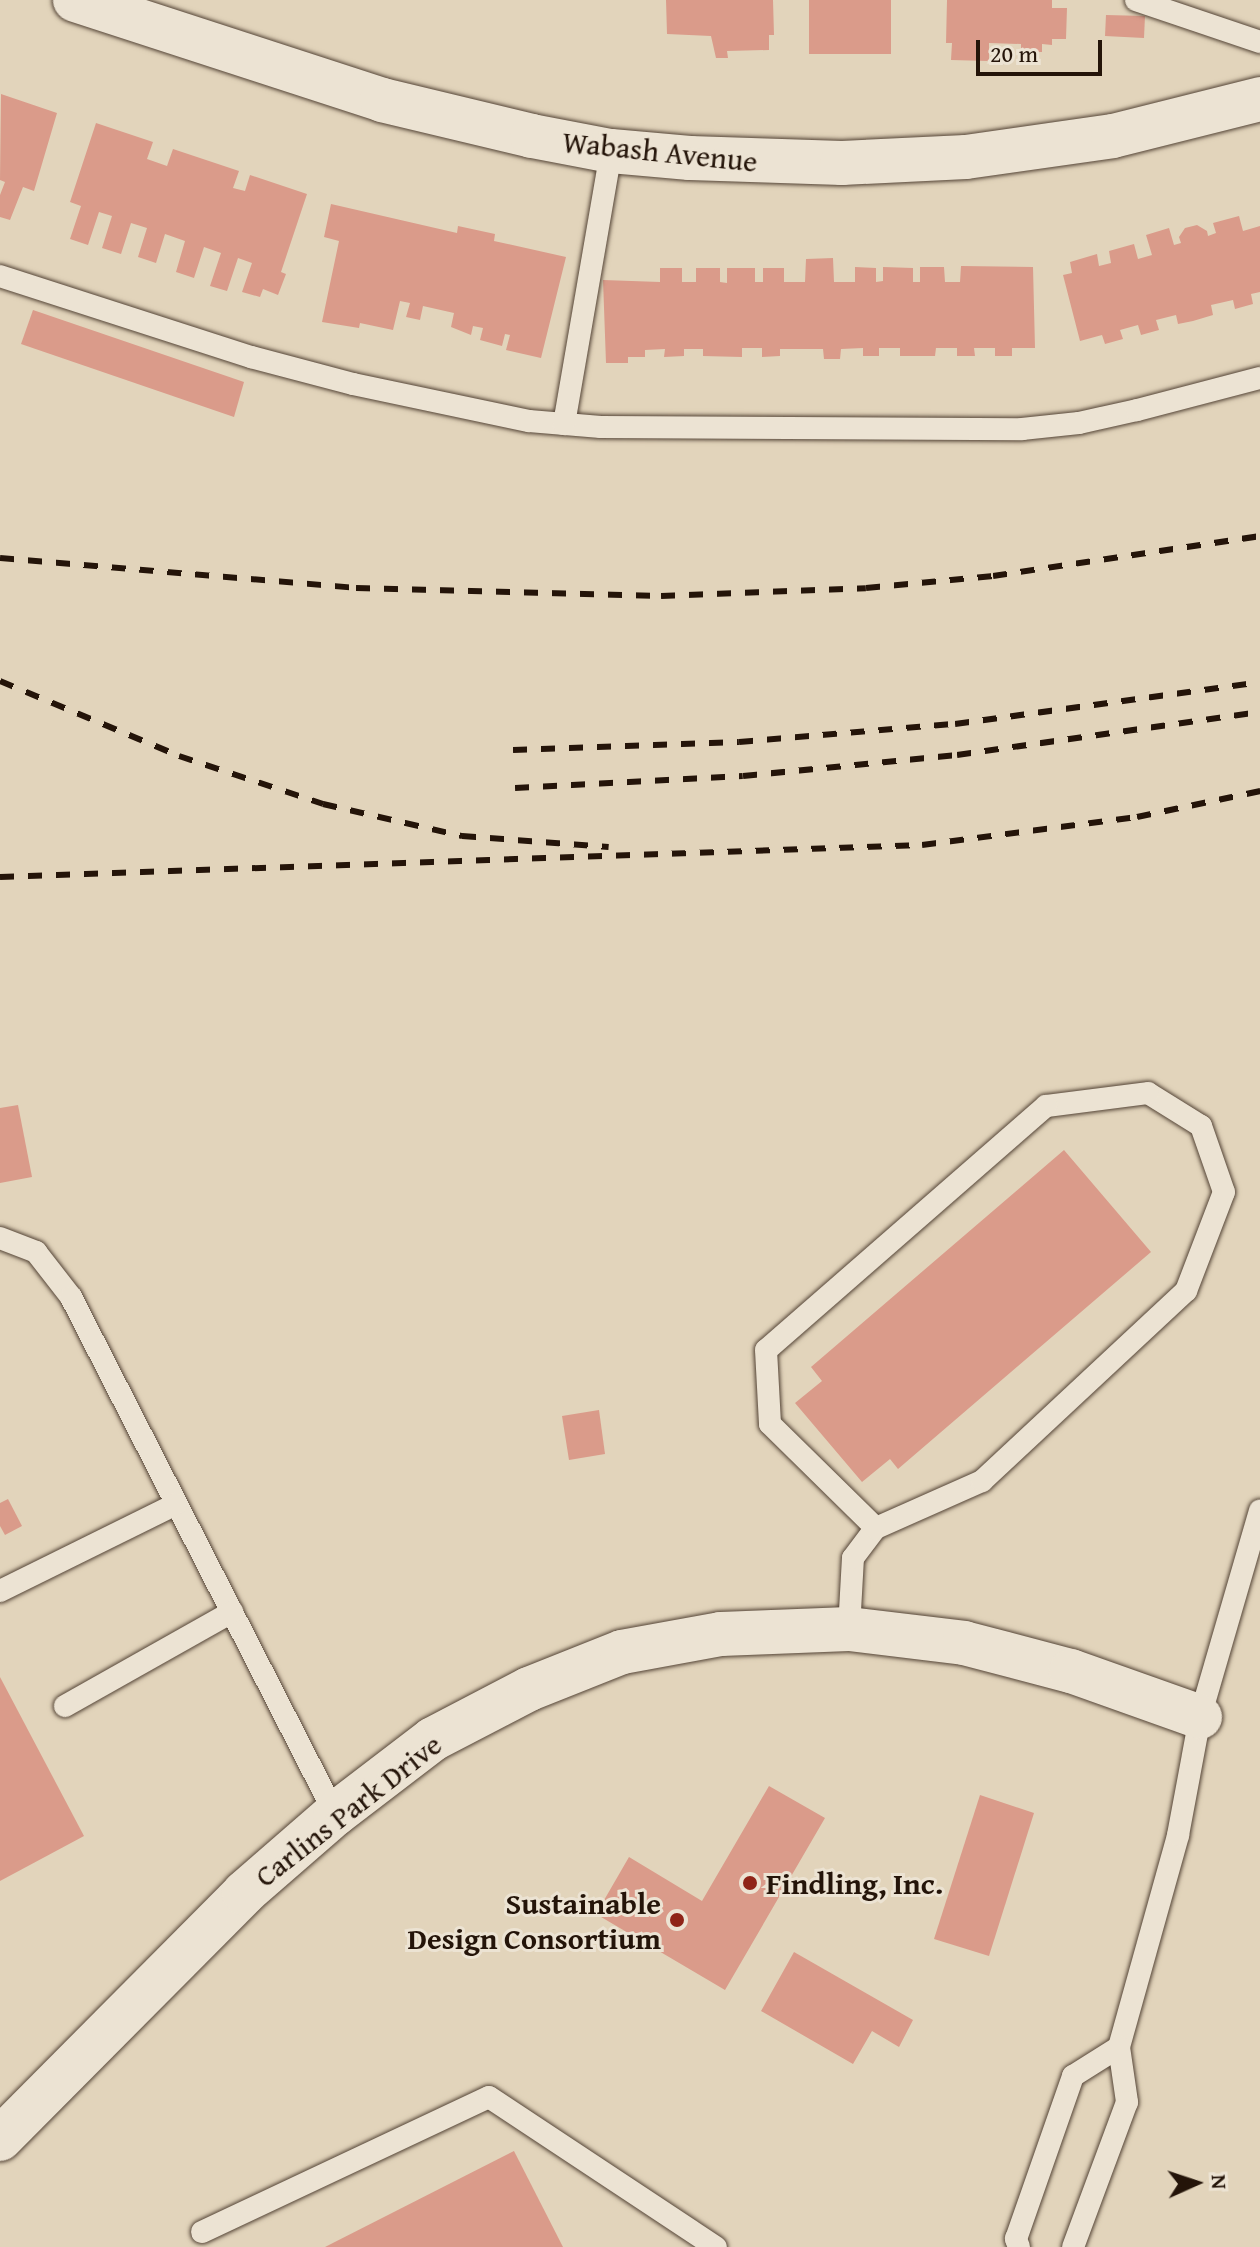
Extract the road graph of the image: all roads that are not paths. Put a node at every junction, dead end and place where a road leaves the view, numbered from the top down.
1 (75, 0) edge
2 (1136, 0) edge
3 (1260, 42) edge
4 (1260, 99) edge
5 (611, 151) junction
6 (0, 276) edge
7 (1260, 378) edge
8 (564, 424) junction
9 (0, 1238) edge
10 (176, 1504) junction
11 (1260, 1511) edge
12 (876, 1528) junction
13 (0, 1591) edge
14 (232, 1612) junction
15 (849, 1629) junction
16 (65, 1706) dead end
17 (1200, 1717) junction
18 (335, 1814) junction
19 (1119, 2047) junction
20 (0, 2139) edge
21 (202, 2232) dead end
22 (716, 2247) edge
23 (1019, 2247) edge
24 (1073, 2247) edge

1 - 5 street, Wabash Avenue
2 - 3 lane
4 - 5 street, Wabash Avenue
5 - 8 lane
6 - 8 lane
7 - 8 lane
9 - 10 lane
10 - 13 lane
10 - 14 lane
11 - 17 lane
12 - 12 lane
12 - 15 lane
14 - 16 lane
14 - 18 lane
15 - 17 street, Carlins Park Drive
15 - 18 street, Carlins Park Drive
17 - 19 lane
18 - 20 street, Carlins Park Drive
19 - 23 lane
19 - 24 lane
21 - 22 lane

